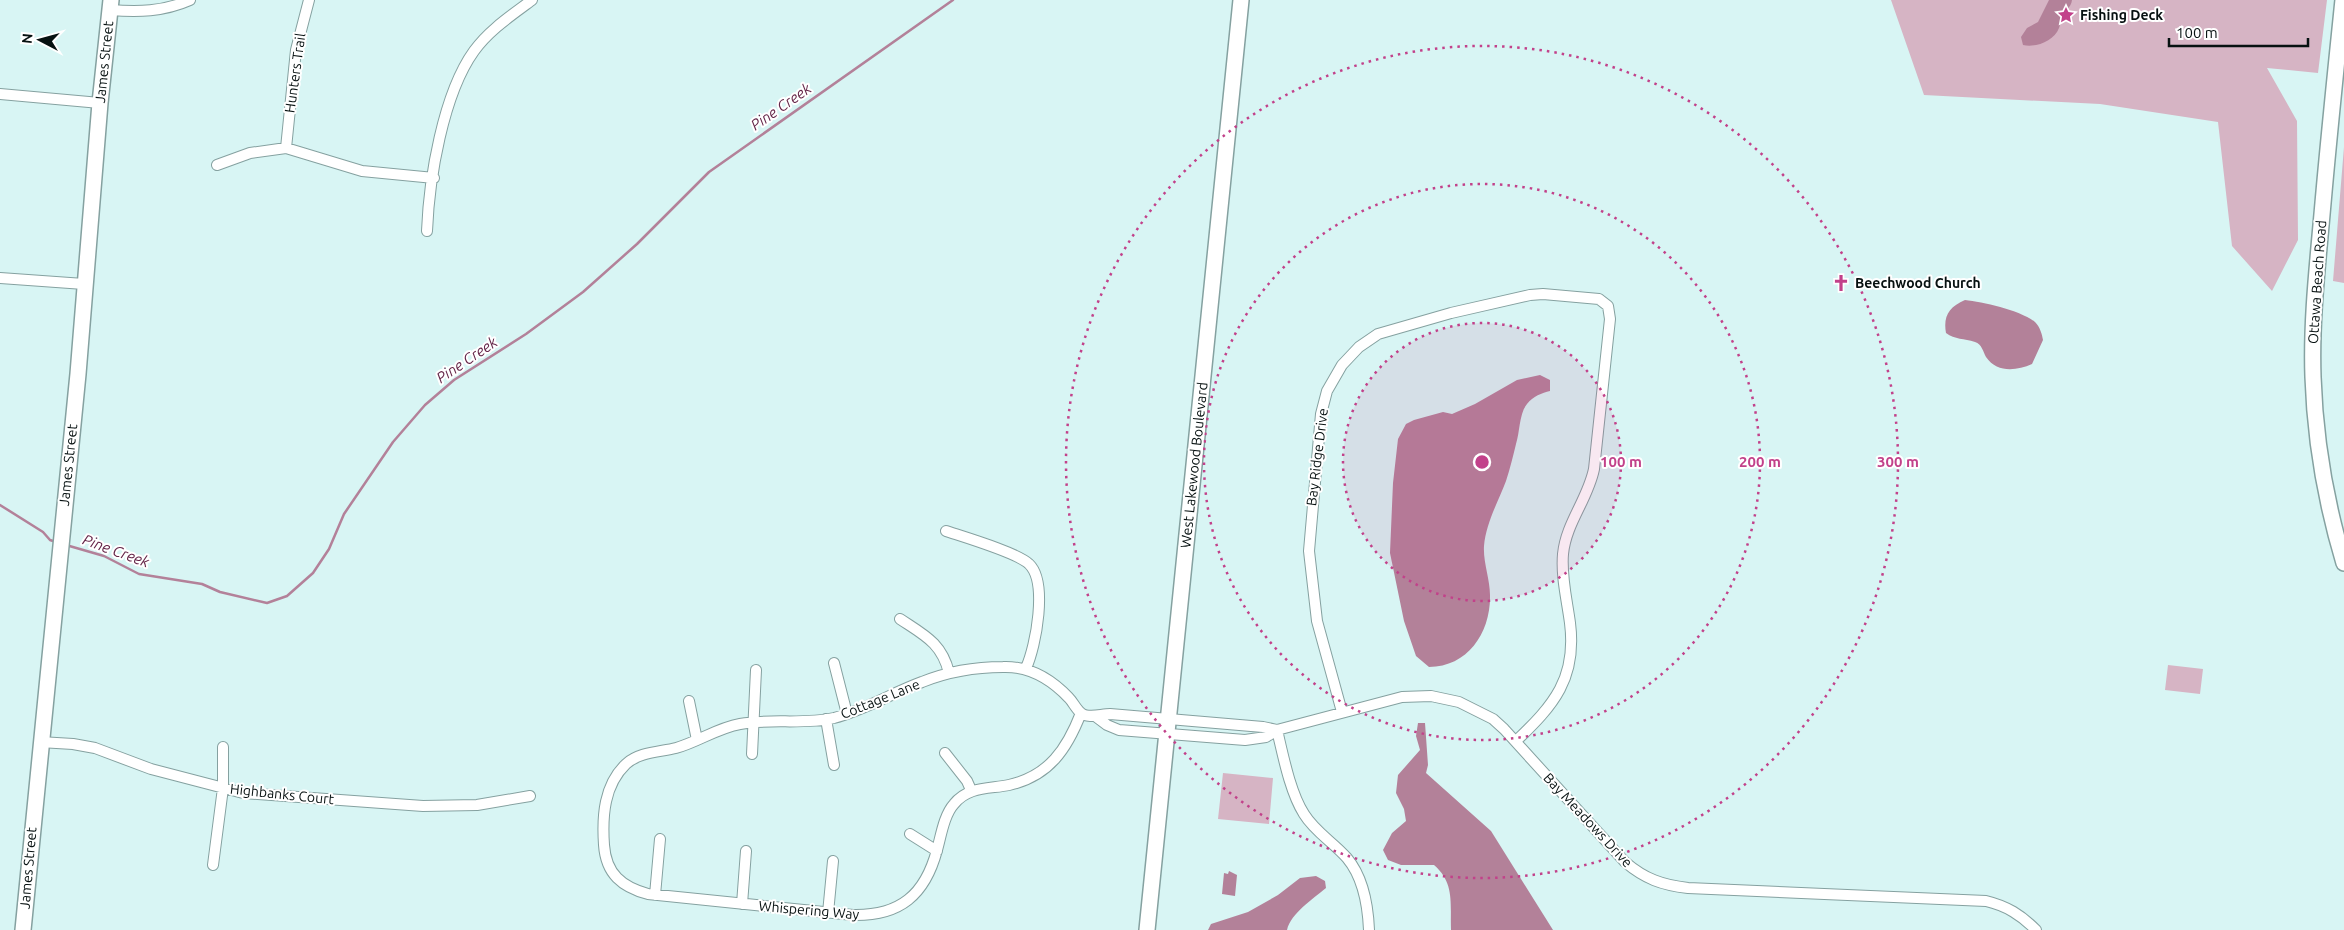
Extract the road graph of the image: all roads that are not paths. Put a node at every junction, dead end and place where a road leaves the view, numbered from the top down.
1 (190, 0) edge
2 (309, 0) edge
3 (532, 0) edge
4 (1241, 0) edge
5 (2342, 0) edge
6 (110, 5) edge
7 (0, 94) edge
8 (100, 104) junction
9 (286, 148) junction
10 (217, 165) dead end
11 (434, 178) junction
12 (427, 231) dead end
13 (0, 278) edge
14 (84, 284) junction
15 (946, 531) dead end
16 (2344, 562) edge
17 (900, 619) dead end
18 (834, 663) dead end
19 (1026, 668) junction
20 (756, 670) dead end
21 (949, 673) junction
22 (689, 701) dead end
23 (1342, 712) junction
24 (847, 714) junction
25 (1081, 714) junction
26 (1096, 716) junction
27 (826, 719) junction
28 (754, 723) junction
29 (1167, 727) junction
30 (1277, 730) junction
31 (697, 740) junction
32 (1516, 741) junction
33 (40, 742) junction
34 (223, 747) dead end
35 (945, 753) dead end
36 (752, 754) dead end
37 (834, 766) dead end
38 (223, 788) junction
39 (971, 790) junction
40 (530, 796) dead end
41 (604, 822) joint
42 (910, 834) dead end
43 (660, 839) dead end
44 (746, 851) dead end
45 (937, 851) junction
46 (834, 860) dead end
47 (213, 865) dead end
48 (655, 896) junction
49 (742, 904) junction
50 (828, 912) junction
51 (22, 930) edge
52 (1147, 930) edge
53 (1369, 930) edge
54 (2036, 930) edge

1 - 6 street
2 - 9 street, Hunters Trail
3 - 11 street
4 - 29 street, West Lakewood Boulevard
5 - 16 street, Ottawa Beach Road
6 - 8 street, James Street
7 - 8 street
8 - 14 street, James Street
9 - 10 street
9 - 11 street
11 - 12 street
13 - 14 street
14 - 33 street, James Street
15 - 19 street
17 - 21 street
18 - 24 street
19 - 21 street, Cottage Lane
19 - 25 street, Cottage Lane
20 - 28 street
21 - 24 street, Cottage Lane
22 - 31 street
23 - 30 street, Bay Meadows Drive
23 - 32 street, Bay Meadows Drive
23 - 32 street, Bay Ridge Drive
24 - 27 street, Cottage Lane
25 - 26 street
25 - 39 street
26 - 29 street
26 - 29 street
27 - 28 street, Cottage Lane
27 - 37 street
28 - 31 street, Cottage Lane
28 - 36 street
29 - 30 street, Bay Meadows Drive
29 - 30 street, Bay Meadows Drive
29 - 52 street, West Lakewood Boulevard
30 - 53 street
31 - 41 street, Cottage Lane
32 - 54 street, Bay Meadows Drive
33 - 38 street, Highbanks Court
33 - 51 street, James Street
34 - 38 street
35 - 39 street
38 - 40 street, Highbanks Court
38 - 47 street
39 - 45 street, Whispering Way
41 - 48 street, Whispering Way
42 - 45 street
43 - 48 street
44 - 49 street
45 - 50 street, Whispering Way
46 - 50 street
48 - 49 street, Whispering Way
49 - 50 street, Whispering Way

